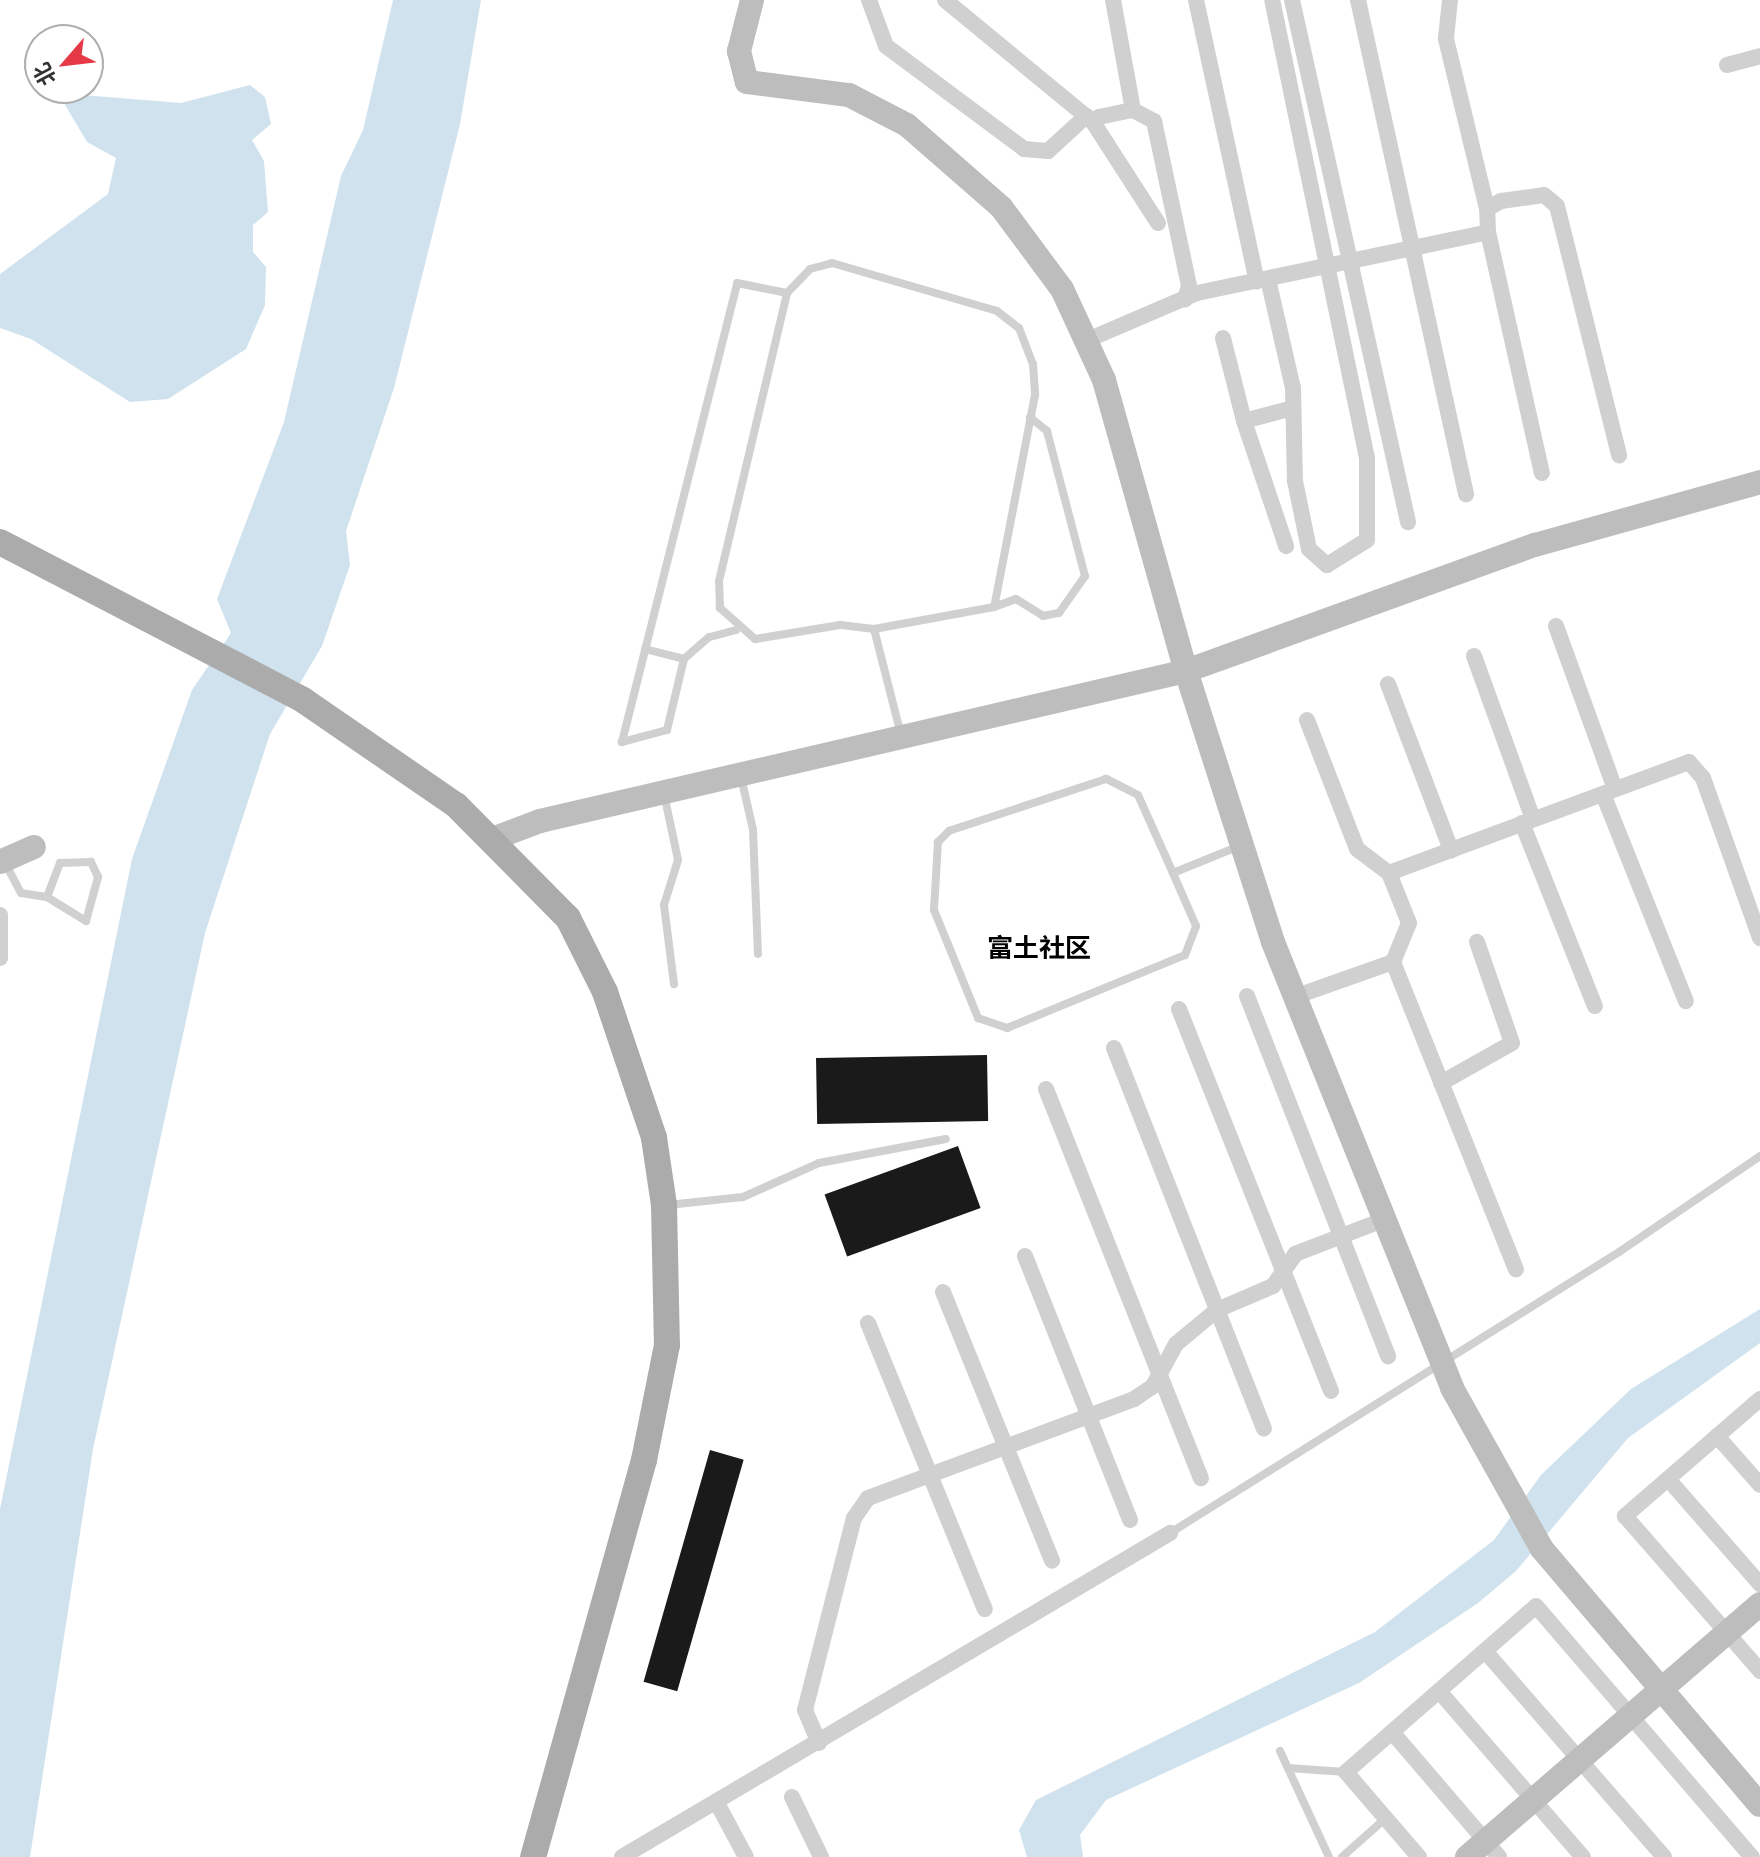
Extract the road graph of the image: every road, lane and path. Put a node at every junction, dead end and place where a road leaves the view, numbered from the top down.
1 (752, 0) edge
2 (869, 0) edge
3 (945, 0) edge
4 (1113, 0) edge
5 (1196, 0) edge
6 (1272, 0) edge
7 (1292, 0) edge
8 (1358, 0) edge
9 (1450, 0) edge
10 (1760, 56) edge
11 (1727, 65) dead end
12 (1133, 110) junction
13 (1090, 119) junction
14 (1487, 209) junction
15 (1158, 223) dead end
16 (1488, 232) junction
17 (1412, 248) junction
18 (1350, 261) junction
19 (1328, 266) junction
20 (1262, 280) junction
21 (787, 293) junction
22 (1185, 299) junction
23 (1223, 338) dead end
24 (1085, 341) junction
25 (1293, 408) junction
26 (1030, 417) junction
27 (1244, 421) junction
28 (1619, 455) dead end
29 (1542, 473) dead end
30 (1760, 482) edge
31 (1466, 494) dead end
32 (1408, 522) dead end
33 (0, 542) edge
34 (1286, 546) dead end
35 (994, 607) junction
36 (1556, 626) dead end
37 (874, 629) junction
38 (736, 630) junction
39 (645, 649) junction
40 (1474, 656) dead end
41 (684, 659) junction
42 (1186, 671) junction
43 (1388, 684) dead end
44 (1307, 720) dead end
45 (902, 739) junction
46 (741, 776) junction
47 (1609, 792) junction
48 (664, 794) junction
49 (1528, 821) junction
50 (495, 838) junction
51 (1242, 845) junction
52 (34, 847) dead end
53 (1451, 850) junction
54 (2, 862) edge
55 (1173, 873) junction
56 (1389, 873) junction
57 (47, 897) junction
58 (0, 915) edge
59 (1760, 938) edge
60 (1477, 942) dead end
61 (758, 954) dead end
62 (0, 958) edge
63 (1393, 962) junction
64 (674, 984) dead end
65 (1247, 996) dead end
66 (1294, 997) junction
67 (1686, 1001) dead end
68 (1595, 1006) dead end
69 (1179, 1009) dead end
70 (1114, 1048) dead end
71 (1441, 1083) junction
72 (1046, 1089) dead end
73 (946, 1139) dead end
74 (1760, 1156) edge
75 (664, 1205) junction
76 (1383, 1220) junction
77 (1341, 1235) junction
78 (1025, 1256) dead end
79 (1516, 1269) dead end
80 (1284, 1273) junction
81 (943, 1292) dead end
82 (1217, 1310) junction
83 (868, 1323) dead end
84 (1388, 1356) dead end
85 (1441, 1363) junction
86 (1160, 1375) junction
87 (1331, 1391) dead end
88 (1760, 1399) edge
89 (1089, 1416) junction
90 (1264, 1429) dead end
91 (1717, 1436) junction
92 (1005, 1447) junction
93 (930, 1475) junction
94 (1201, 1478) dead end
95 (1668, 1479) junction
96 (1760, 1485) edge
97 (1130, 1520) dead end
98 (1170, 1533) joint
99 (1052, 1561) dead end
100 (1760, 1584) edge
101 (1760, 1604) edge
102 (985, 1609) dead end
103 (1726, 1633) junction
104 (1485, 1651) junction
105 (1760, 1671) edge
106 (1439, 1691) junction
107 (1659, 1691) junction
108 (1630, 1716) junction
109 (1392, 1732) junction
110 (819, 1743) junction
111 (1280, 1751) dead end
112 (1579, 1760) junction
113 (1288, 1768) junction
114 (1346, 1772) junction
115 (792, 1797) dead end
116 (1533, 1800) junction
117 (717, 1803) junction
118 (1760, 1805) edge
119 (1386, 1818) junction
120 (1484, 1852) edge
121 (533, 1857) edge
122 (622, 1857) edge
123 (746, 1857) edge
124 (821, 1857) edge
125 (1329, 1857) edge
126 (1342, 1857) edge
127 (1419, 1857) edge
128 (1583, 1857) edge
129 (1664, 1857) edge
130 (1752, 1857) edge

1 - 24 main road
2 - 13 street
3 - 13 street
4 - 12 street
5 - 20 street
6 - 19 street
7 - 18 street
8 - 17 street
9 - 14 street
10 - 11 street
12 - 13 street
12 - 22 street
13 - 15 street
14 - 16 street
14 - 28 street
16 - 17 street
16 - 29 street
17 - 18 street
17 - 31 street
18 - 19 street
18 - 32 street
19 - 20 street
19 - 25 street
20 - 22 street
20 - 25 street
21 - 26 lane
21 - 38 lane
21 - 39 lane
22 - 24 street
23 - 27 street
24 - 42 main road
25 - 27 street
26 - 35 lane
26 - 35 lane
27 - 34 street
30 - 42 main road
33 - 50 main road
35 - 37 lane
36 - 47 street
37 - 38 lane
37 - 45 lane
38 - 41 lane
39 - 41 lane
39 - 41 lane
40 - 49 street
42 - 45 main road
42 - 51 main road
43 - 53 street
44 - 56 street
45 - 46 main road
46 - 48 main road
46 - 61 lane
47 - 49 street
47 - 59 street
47 - 67 street
48 - 50 main road
48 - 64 lane
49 - 53 street
49 - 68 street
50 - 75 main road
51 - 55 lane
51 - 66 main road
52 - 54 main road
53 - 56 street
54 - 57 lane
55 - 55 lane
56 - 63 street
57 - 57 lane
58 - 62 street
60 - 71 street
63 - 66 street
63 - 71 street
65 - 77 street
66 - 76 main road
69 - 80 street
70 - 82 street
71 - 79 street
72 - 86 street
73 - 75 lane
74 - 85 lane
75 - 121 main road
76 - 77 street
76 - 85 main road
77 - 80 street
77 - 84 street
78 - 89 street
80 - 82 street
80 - 87 street
81 - 92 street
82 - 86 street
82 - 90 street
83 - 93 street
85 - 98 lane
85 - 107 main road
86 - 89 street
86 - 94 street
88 - 91 street
89 - 92 street
89 - 97 street
91 - 95 street
91 - 96 street
92 - 93 street
92 - 99 street
93 - 102 street
93 - 110 street
95 - 100 street
95 - 103 street
98 - 110 street
101 - 103 main road
103 - 105 street
103 - 107 main road
104 - 106 street
104 - 108 street
104 - 112 street
106 - 109 street
106 - 116 street
107 - 108 main road
107 - 118 main road
108 - 112 main road
108 - 130 street
109 - 114 street
109 - 120 street
110 - 117 street
111 - 113 lane
112 - 116 main road
112 - 129 street
113 - 114 lane
113 - 125 lane
114 - 119 street
115 - 124 street
116 - 120 main road
116 - 128 street
117 - 122 street
117 - 123 street
119 - 126 lane
119 - 127 street

